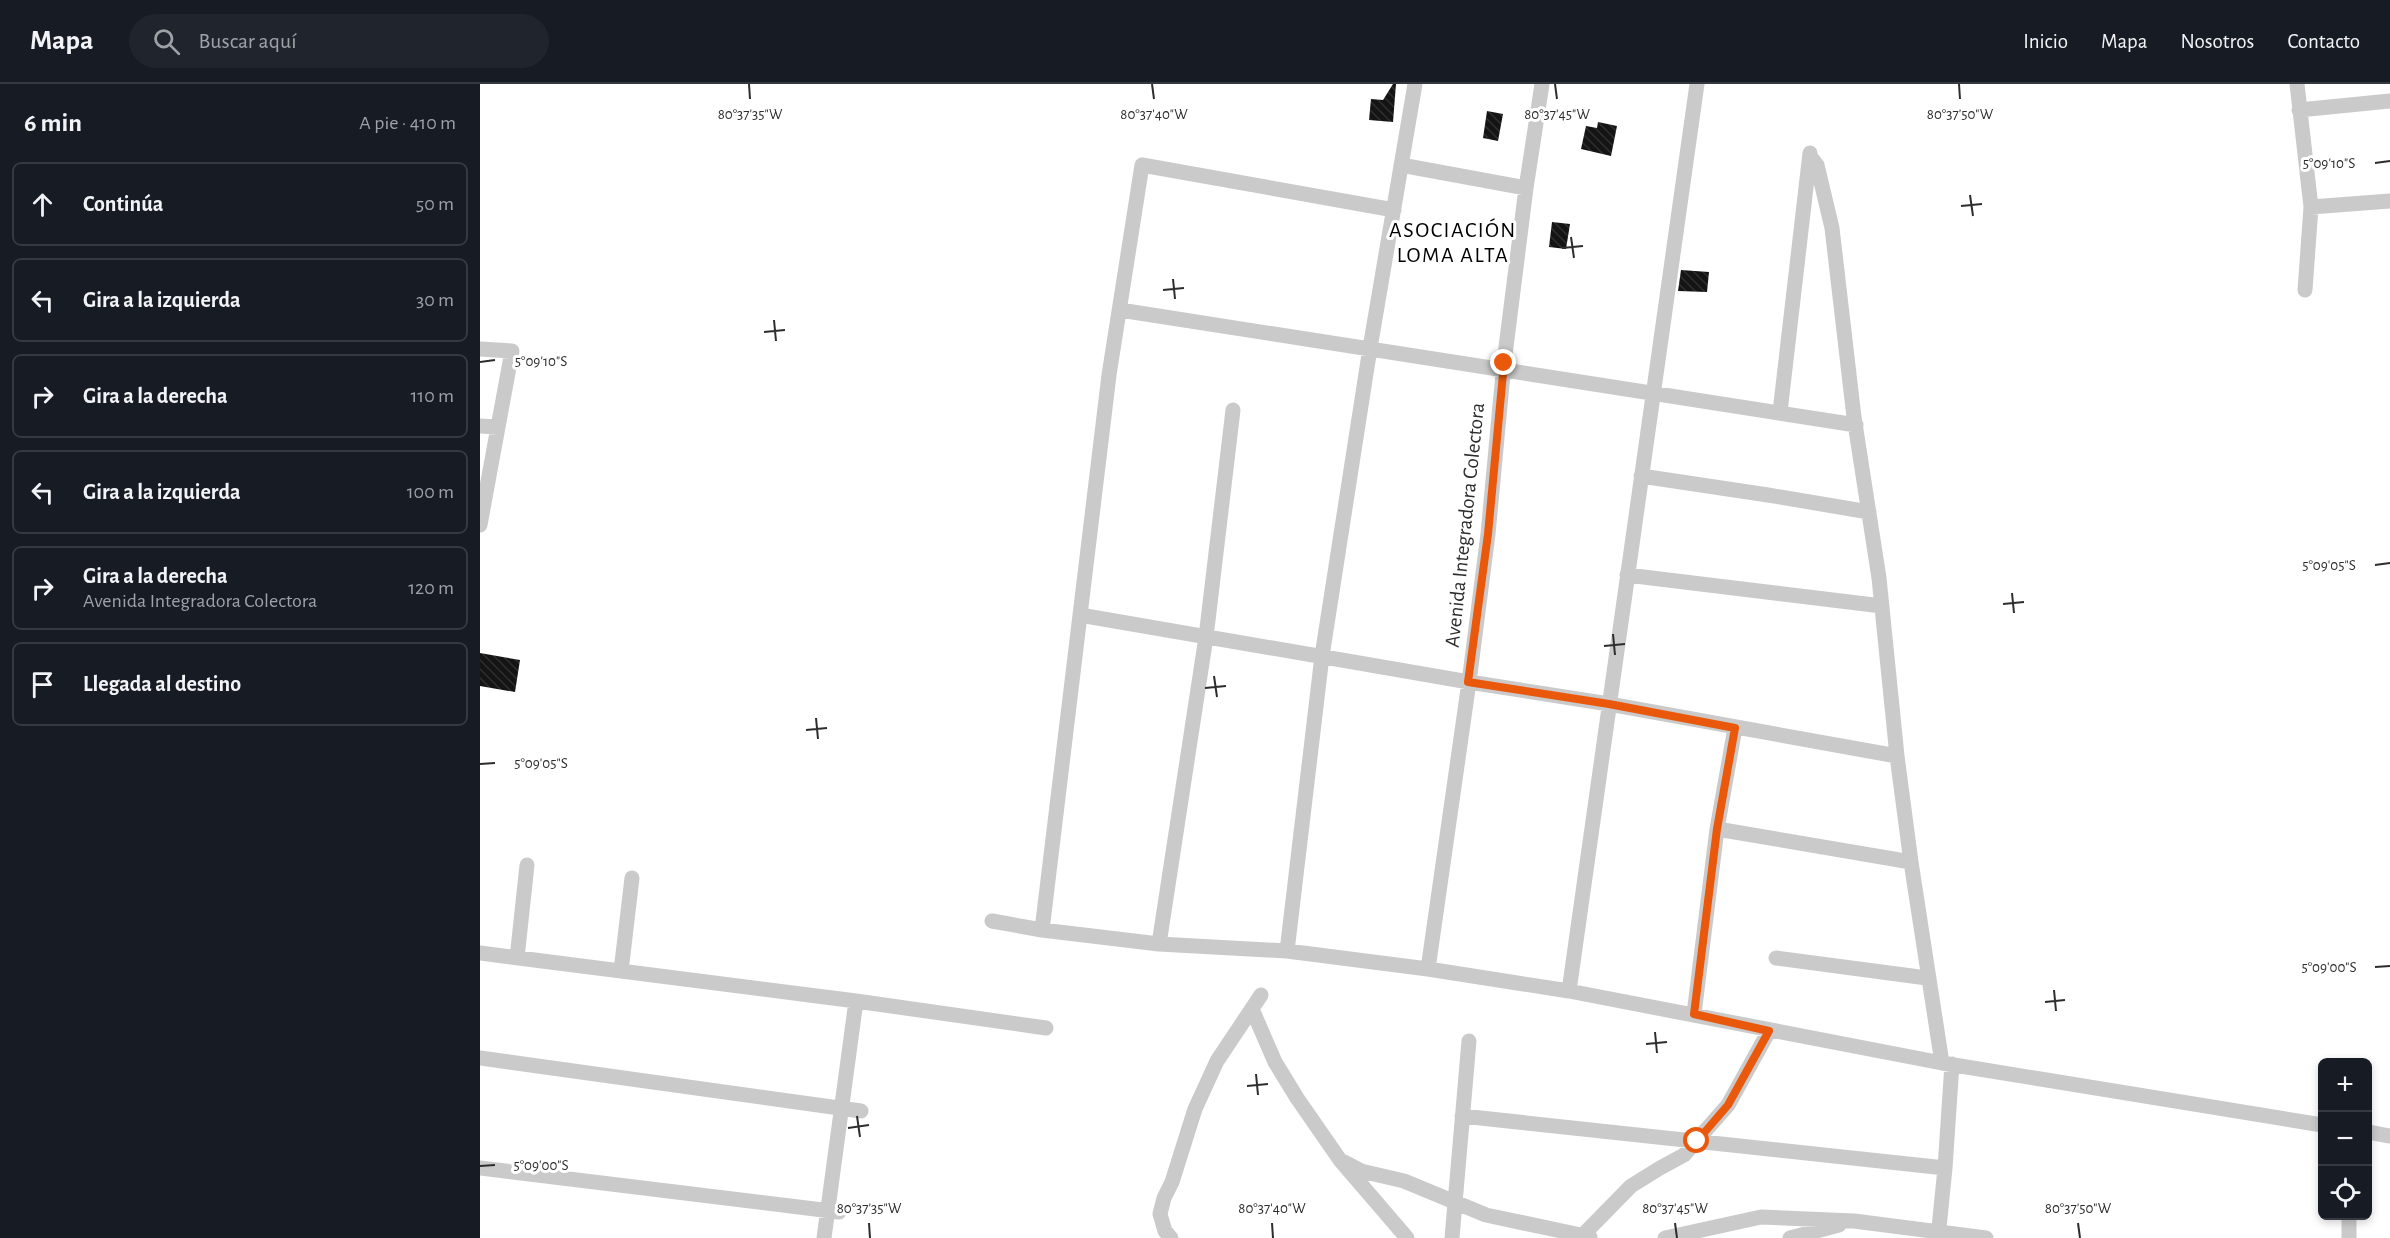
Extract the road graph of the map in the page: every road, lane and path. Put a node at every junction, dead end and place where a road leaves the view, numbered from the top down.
1 (1415, 84) edge
2 (1542, 84) edge
3 (1697, 84) edge
4 (2297, 84) edge
5 (2390, 101) edge
6 (2300, 110) junction
7 (1401, 165) junction
8 (1526, 188) junction
9 (2390, 201) edge
10 (2311, 207) junction
11 (1394, 210) junction
12 (2305, 290) dead end
13 (1120, 310) junction
14 (1370, 348) junction
15 (480, 349) edge
16 (1504, 369) junction
17 (1654, 393) junction
18 (1233, 410) dead end
19 (1780, 412) junction
20 (480, 426) edge
21 (1856, 426) junction
22 (498, 427) junction
23 (1641, 476) junction
24 (1869, 512) junction
25 (480, 525) edge
26 (1627, 575) junction
27 (1882, 606) junction
28 (1080, 615) junction
29 (1206, 637) junction
30 (1322, 656) junction
31 (1468, 682) junction
32 (1609, 704) junction
33 (1735, 728) junction
34 (1897, 756) junction
35 (1717, 829) junction
36 (1911, 862) junction
37 (528, 865) dead end
38 (632, 878) dead end
39 (992, 921) dead end
40 (1042, 930) junction
41 (1159, 944) junction
42 (1287, 951) junction
43 (480, 953) edge
44 (517, 958) junction
45 (1776, 958) dead end
46 (1428, 969) junction
47 (621, 971) junction
48 (1927, 978) junction
49 (1569, 991) junction
50 (1261, 995) dead end
51 (856, 1001) junction
52 (1252, 1009) junction
53 (1694, 1014) junction
54 (1046, 1028) dead end
55 (1769, 1031) junction
56 (1469, 1041) dead end
57 (480, 1058) edge
58 (1947, 1064) junction
59 (842, 1108) junction
60 (861, 1111) dead end
61 (1462, 1116) junction
62 (2318, 1124) edge
63 (2372, 1133) edge
64 (2390, 1136) edge
65 (1697, 1141) junction
66 (1340, 1160) junction
67 (480, 1168) edge
68 (1945, 1168) junction
69 (1455, 1203) junction
70 (833, 1212) junction
71 (2349, 1220) edge
72 (1854, 1221) junction
73 (1938, 1235) edge
74 (1585, 1237) edge
75 (824, 1238) edge
76 (1172, 1238) edge
77 (1407, 1238) edge
78 (1452, 1238) edge
79 (1665, 1238) edge
80 (1790, 1238) edge
81 (1986, 1238) edge
82 (2349, 1238) edge

1 - 7 street
2 - 8 street, Avenida Integradora Colectora
3 - 17 street
4 - 6 street
5 - 6 street
6 - 10 street
7 - 8 street
7 - 11 street
8 - 16 street, Avenida Integradora Colectora
9 - 10 street
10 - 12 street
11 - 13 street
11 - 14 street
13 - 14 street
13 - 28 street
14 - 16 street
14 - 30 street
15 - 22 street
16 - 17 street
16 - 31 street, Avenida Integradora Colectora
17 - 19 street
17 - 23 street
18 - 29 street
19 - 21 street
19 - 21 street
20 - 22 street
21 - 24 street
22 - 25 street
23 - 24 street
23 - 26 street
24 - 27 street
26 - 27 street
26 - 32 street
27 - 34 street
28 - 29 street
28 - 40 street
29 - 30 street
29 - 41 street
30 - 31 street
30 - 42 street
31 - 32 street
31 - 46 street, Avenida Integradora Colectora
32 - 33 street
32 - 49 street
33 - 34 street
33 - 35 street
34 - 36 street
35 - 36 street
35 - 53 street
36 - 48 street
37 - 44 street
38 - 47 street
39 - 40 street
40 - 41 street
41 - 42 street
42 - 46 street
43 - 44 street
44 - 47 street
45 - 48 street
46 - 49 street
47 - 51 street
48 - 58 street
49 - 53 street
50 - 52 street
51 - 54 street
51 - 59 street
52 - 66 street
52 - 76 street
53 - 55 street
55 - 58 street
55 - 65 street
56 - 61 street
57 - 59 street
58 - 62 street
58 - 68 street
59 - 60 street
59 - 70 street
61 - 65 street
61 - 69 street
63 - 64 street
65 - 68 street
65 - 74 street
66 - 69 street
66 - 77 street
67 - 70 street
68 - 73 street
69 - 74 street
69 - 78 street
70 - 75 street
71 - 82 street
72 - 73 street
72 - 79 street
72 - 80 street
73 - 81 street

